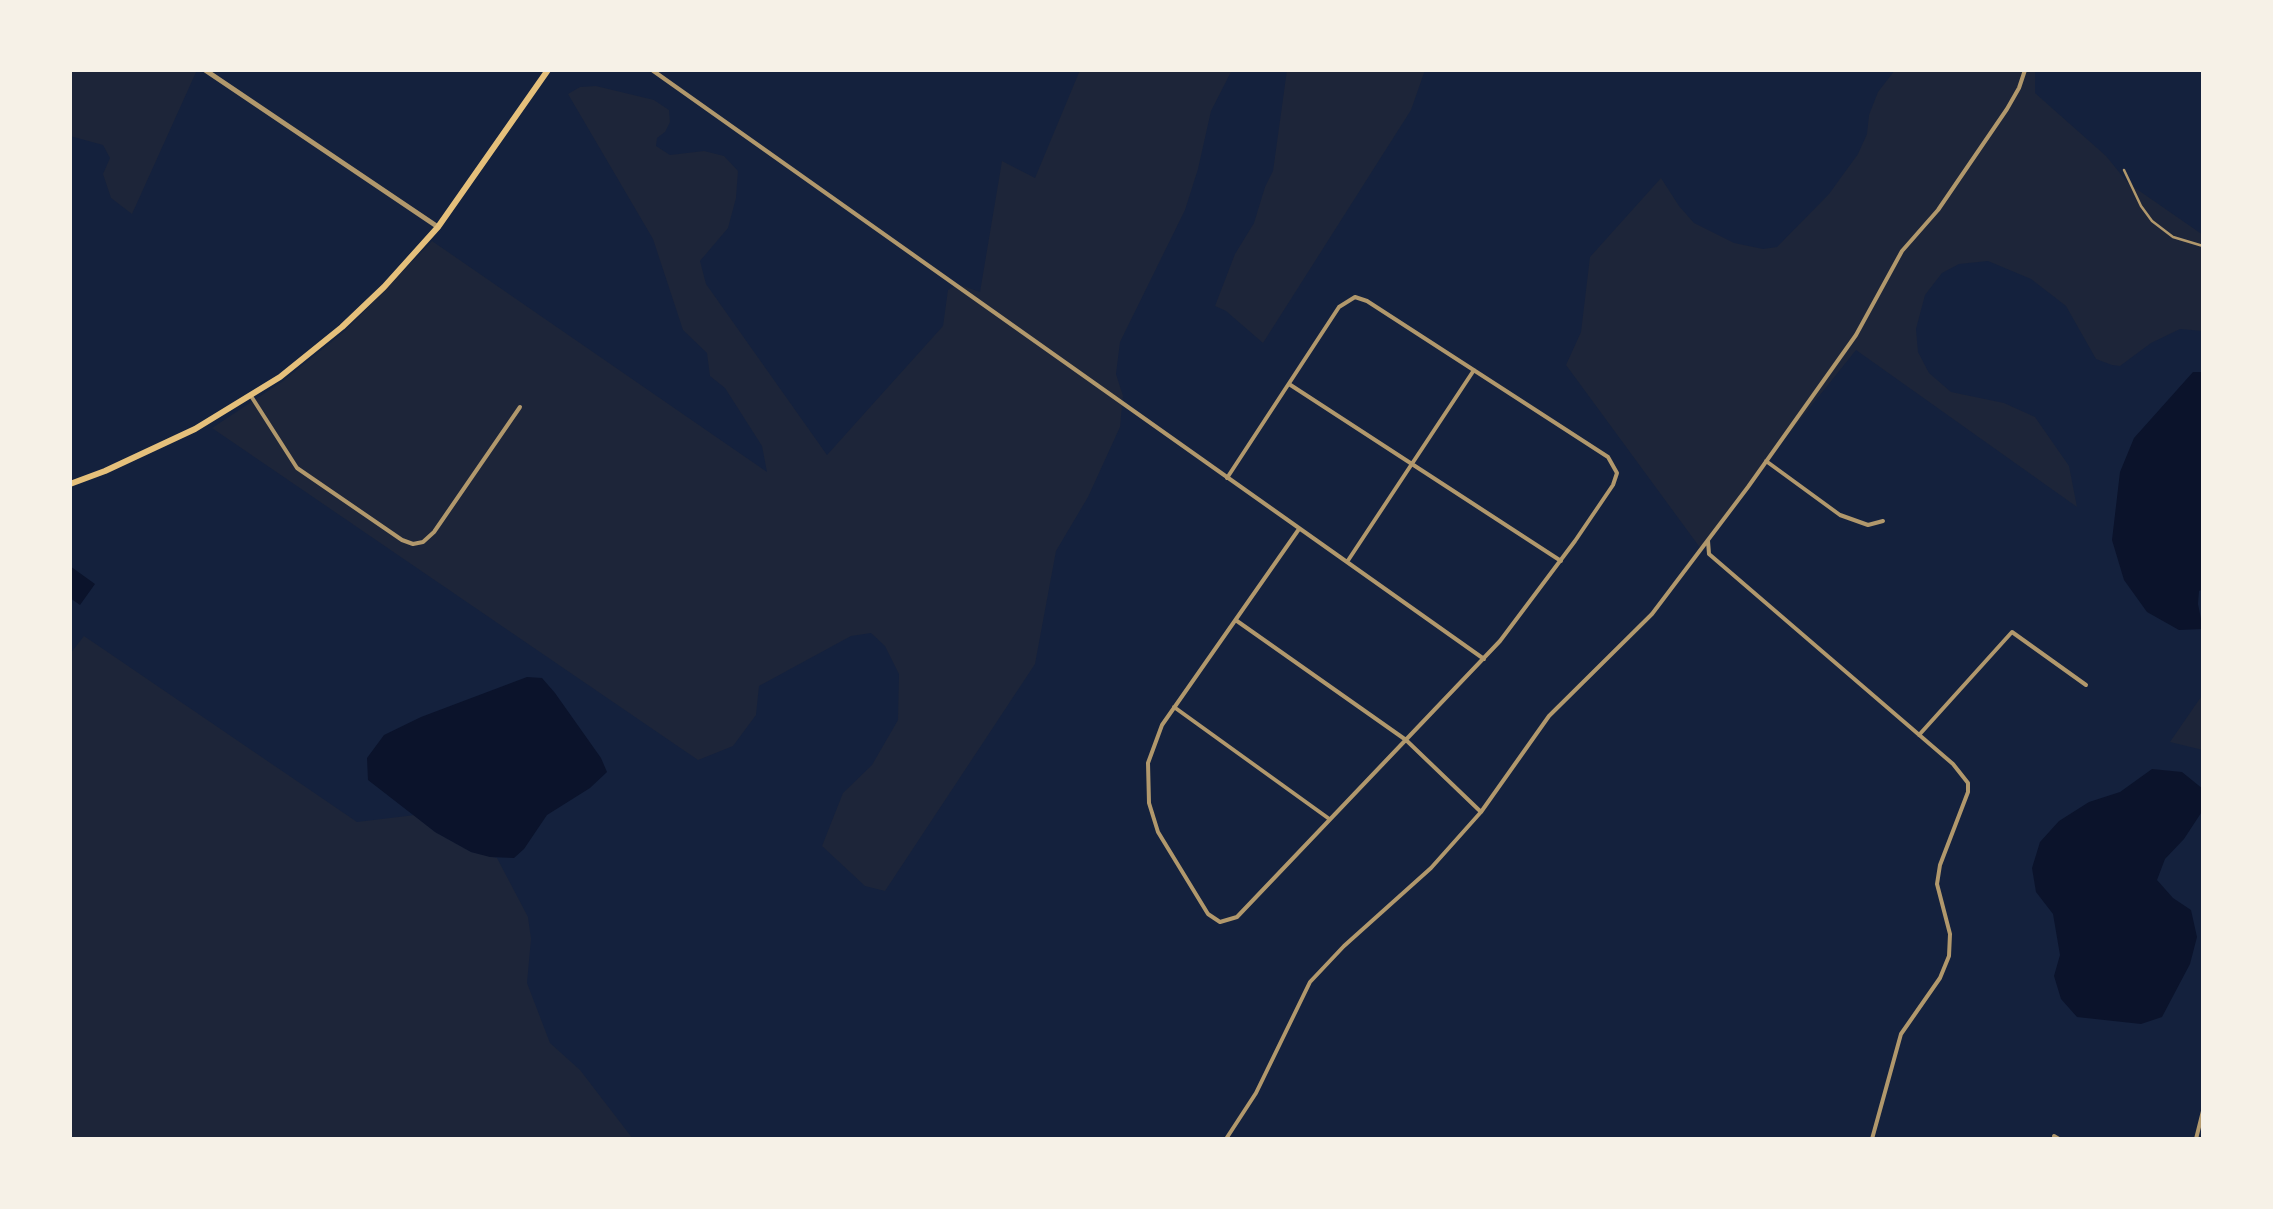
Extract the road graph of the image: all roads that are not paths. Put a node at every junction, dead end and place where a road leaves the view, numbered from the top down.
1 (206, 70) edge
2 (548, 70) edge
3 (652, 70) edge
4 (2025, 70) edge
5 (2124, 170) dead end
6 (438, 227) junction
7 (2203, 246) edge
8 (1474, 370) junction
9 (1289, 384) junction
10 (251, 396) junction
11 (520, 407) dead end
12 (1766, 462) junction
13 (1413, 464) junction
14 (1227, 478) junction
15 (70, 484) edge
16 (1883, 520) dead end
17 (1299, 529) junction
18 (1708, 541) junction
19 (1562, 561) junction
20 (1347, 562) junction
21 (1236, 620) junction
22 (1484, 660) junction
23 (2086, 686) dead end
24 (1174, 708) junction
25 (1919, 735) junction
26 (1406, 740) junction
27 (1480, 812) junction
28 (1330, 819) junction
29 (2203, 1112) edge
30 (1226, 1139) edge
31 (1872, 1139) edge
32 (2196, 1139) edge

1 - 6 street
2 - 6 main road
3 - 14 street
4 - 12 street
5 - 7 lane
6 - 10 main road
8 - 9 street
8 - 13 street
8 - 19 street
9 - 13 street
9 - 14 street
10 - 11 street
10 - 15 main road
12 - 16 street
12 - 18 street
13 - 19 street
13 - 20 street
14 - 17 street
17 - 20 street
17 - 21 street
18 - 25 street
18 - 27 street
19 - 22 street
20 - 22 street
21 - 24 street
21 - 26 street
22 - 26 street
23 - 25 street
24 - 28 street
24 - 28 street
25 - 31 street
26 - 27 street
26 - 28 street
27 - 30 street
29 - 32 street

